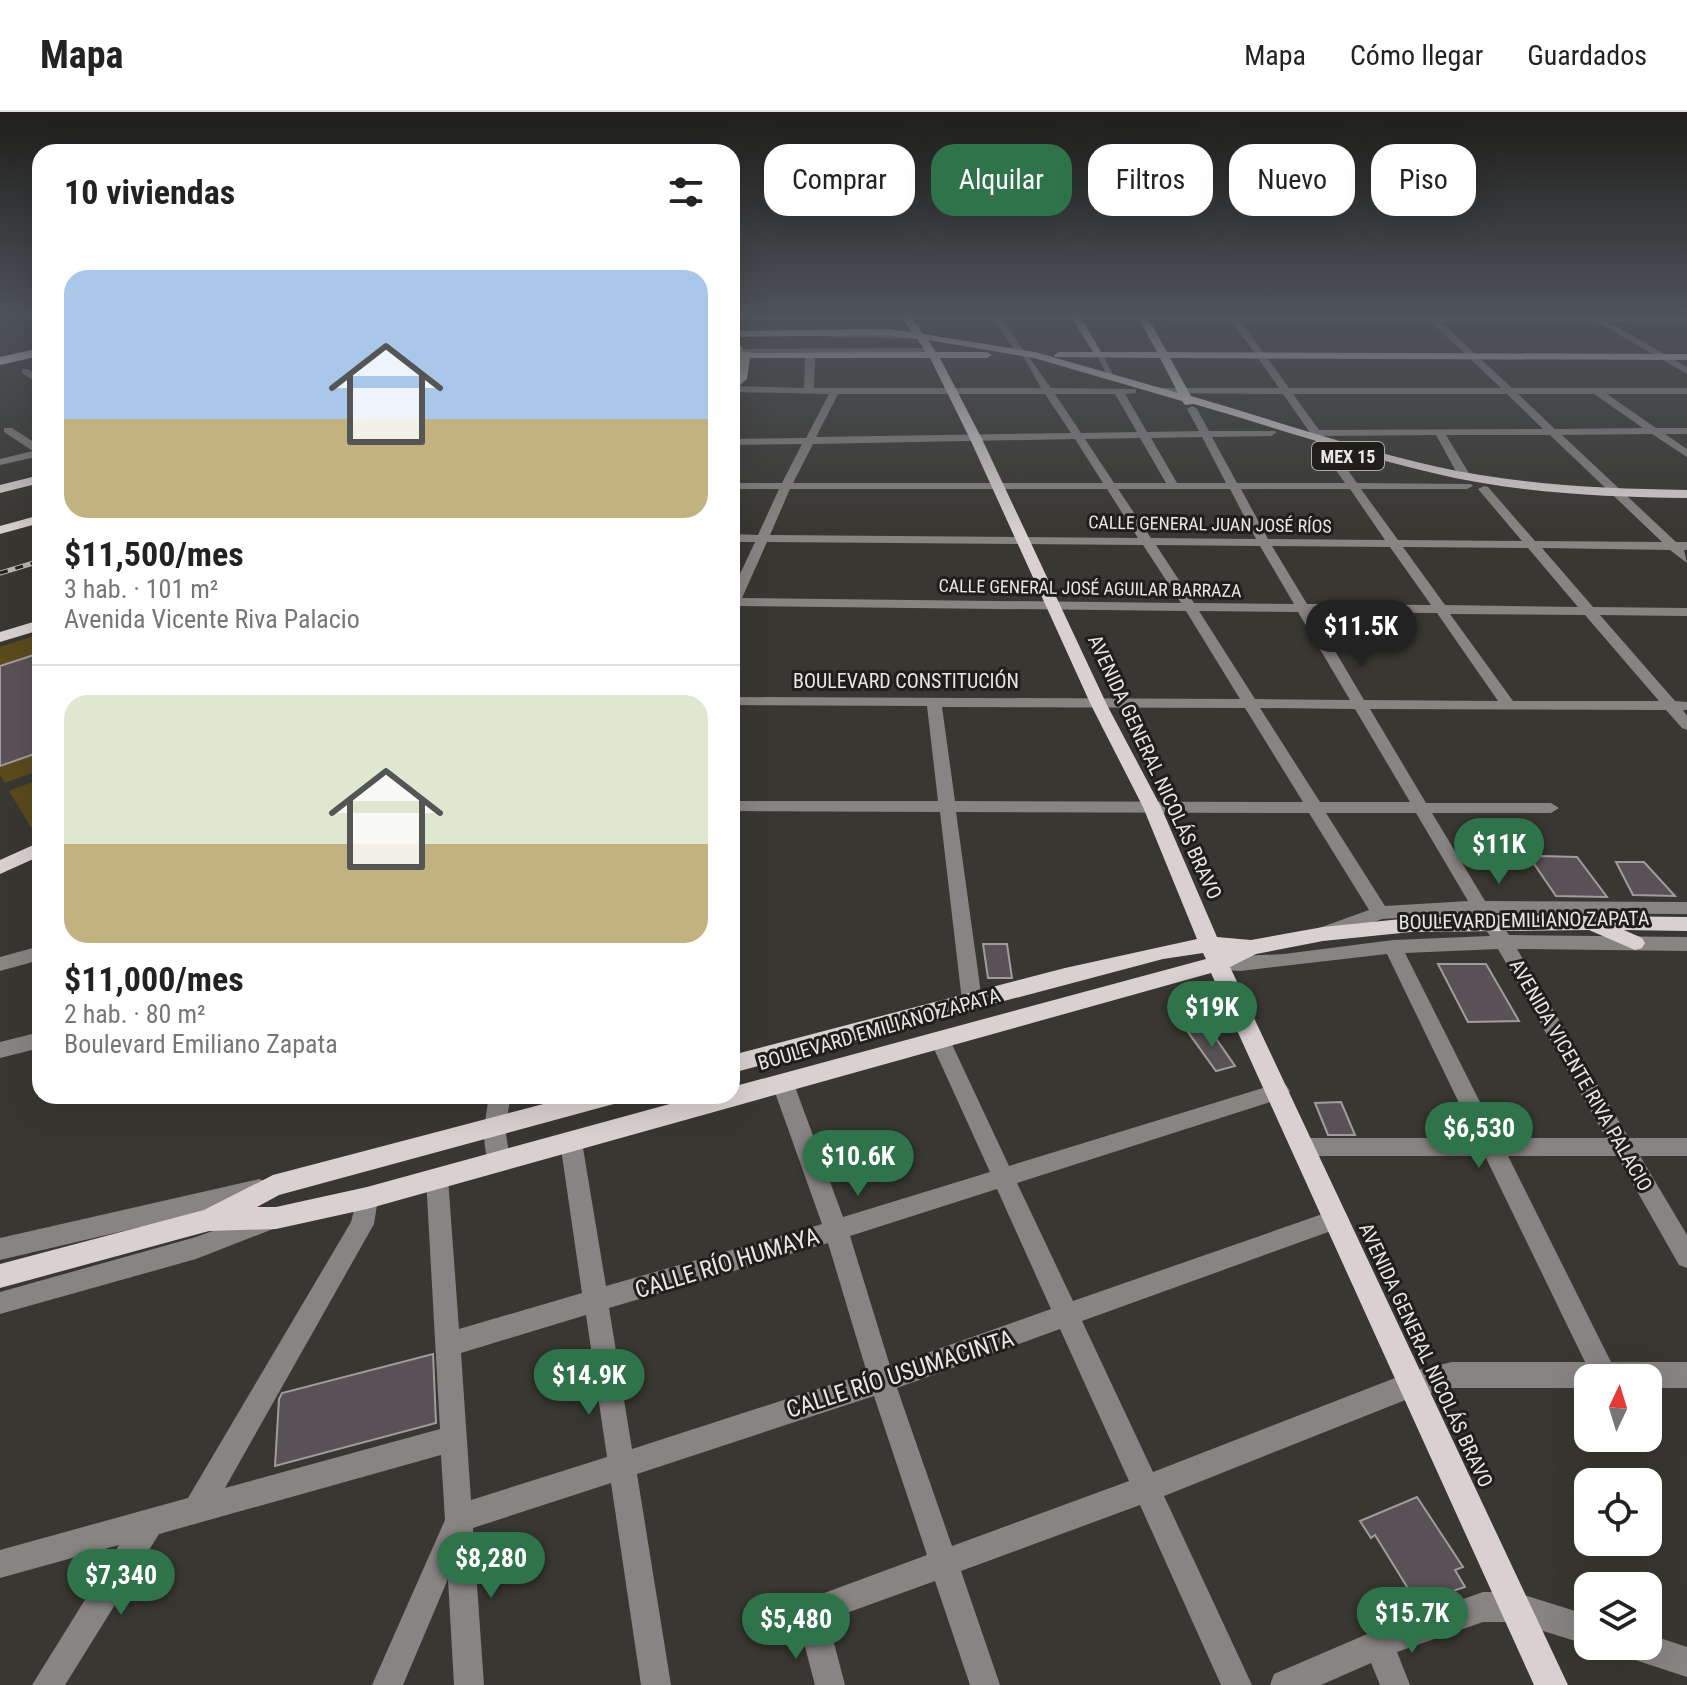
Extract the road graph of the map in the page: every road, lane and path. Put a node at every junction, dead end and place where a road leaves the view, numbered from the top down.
1 (809, 385) edge
2 (948, 385) edge
3 (1045, 385) edge
4 (1116, 385) edge
5 (1140, 385) edge
6 (1179, 385) edge
7 (1281, 385) edge
8 (1506, 385) edge
9 (740, 389) edge
10 (809, 391) junction
11 (835, 391) junction
12 (951, 391) junction
13 (1049, 391) junction
14 (1118, 391) junction
15 (1133, 391) junction
16 (1285, 391) junction
17 (1512, 391) junction
18 (1596, 391) junction
19 (1687, 391) edge
20 (1187, 400) junction
21 (1653, 431) junction
22 (1687, 431) edge
23 (1439, 432) junction
24 (1551, 432) junction
25 (1271, 433) junction
26 (1206, 435) junction
27 (1316, 435) junction
28 (1143, 436) junction
29 (1078, 437) junction
30 (976, 439) junction
31 (0, 441) edge
32 (809, 441) junction
33 (740, 442) edge
34 (32, 445) edge
35 (1326, 450) junction
36 (32, 451) edge
37 (1687, 454) edge
38 (0, 462) edge
39 (32, 481) edge
40 (1465, 481) junction
41 (1109, 484) junction
42 (1172, 484) junction
43 (1232, 484) junction
44 (998, 485) junction
45 (1350, 485) junction
46 (740, 486) edge
47 (786, 486) junction
48 (0, 489) edge
49 (1484, 489) junction
50 (1616, 494) junction
51 (1687, 494) edge
52 (1629, 503) junction
53 (1687, 505) edge
54 (32, 521) edge
55 (0, 530) edge
56 (740, 538) edge
57 (763, 538) junction
58 (1022, 540) junction
59 (1147, 541) junction
60 (1264, 543) junction
61 (1392, 544) junction
62 (1533, 544) junction
63 (1672, 545) junction
64 (1687, 546) edge
65 (1687, 559) edge
66 (740, 586) edge
67 (740, 603) edge
68 (1054, 606) junction
69 (1190, 607) junction
70 (1303, 608) junction
71 (1440, 610) junction
72 (1591, 611) junction
73 (1687, 612) edge
74 (32, 614) edge
75 (0, 624) edge
76 (32, 627) edge
77 (0, 637) edge
78 (1687, 696) edge
79 (1246, 700) junction
80 (1358, 700) junction
81 (1505, 700) junction
82 (740, 701) edge
83 (934, 701) junction
84 (1092, 701) junction
85 (1673, 702) edge
86 (1687, 725) edge
87 (740, 806) edge
88 (1152, 807) junction
89 (1314, 807) junction
90 (1422, 807) junction
91 (946, 808) junction
92 (1551, 808) dead end
93 (32, 852) edge
94 (0, 868) edge
95 (1687, 908) edge
96 (1380, 913) junction
97 (1485, 915) junction
98 (1587, 923) junction
99 (1323, 934) junction
100 (1687, 940) edge
101 (1504, 943) junction
102 (1635, 943) junction
103 (1393, 947) junction
104 (1214, 954) junction
105 (32, 955) edge
106 (0, 964) edge
107 (972, 1001) junction
108 (940, 1040) junction
109 (32, 1042) edge
110 (0, 1050) edge
111 (740, 1062) edge
112 (783, 1084) junction
113 (1279, 1091) junction
114 (740, 1096) edge
115 (498, 1104) edge
116 (580, 1104) edge
117 (710, 1104) edge
118 (494, 1127) junction
119 (571, 1142) junction
120 (1492, 1145) junction
121 (1304, 1147) junction
122 (1623, 1147) junction
123 (1687, 1147) edge
124 (499, 1161) junction
125 (437, 1178) junction
126 (1003, 1178) junction
127 (273, 1186) junction
128 (367, 1198) junction
129 (276, 1218) junction
130 (1337, 1219) junction
131 (209, 1220) junction
132 (836, 1230) junction
133 (0, 1249) edge
134 (1687, 1257) edge
135 (0, 1276) edge
136 (596, 1302) junction
137 (0, 1303) edge
138 (1067, 1317) junction
139 (449, 1344) junction
140 (1599, 1364) edge
141 (1574, 1373) edge
142 (1662, 1374) edge
143 (1687, 1375) edge
144 (882, 1381) junction
145 (1413, 1384) junction
146 (455, 1438) junction
147 (621, 1464) junction
148 (1146, 1489) junction
149 (198, 1508) junction
150 (460, 1518) junction
151 (151, 1521) junction
152 (945, 1563) junction
153 (0, 1564) edge
154 (1514, 1607) junction
155 (1574, 1626) edge
156 (1379, 1644) junction
157 (1662, 1654) edge
158 (1687, 1662) edge
159 (47, 1685) edge
160 (387, 1685) edge
161 (469, 1685) edge
162 (656, 1685) edge
163 (830, 1685) edge
164 (985, 1685) edge
165 (1237, 1685) edge
166 (1285, 1685) edge
167 (1395, 1685) edge
168 (1551, 1685) edge

1 - 10 street
2 - 12 main road, AVENIDA GENERAL NICOLÁS BRAVO
3 - 13 street
4 - 15 main road, MEX 15
5 - 20 main road, MEX 15
6 - 20 main road, AVENIDA VICENTE RIVA PALACIO
7 - 16 street
8 - 17 street
9 - 10 street
10 - 11 street
11 - 12 street
11 - 32 street
12 - 13 street
12 - 30 main road, AVENIDA GENERAL NICOLÁS BRAVO
13 - 14 street
13 - 29 street
14 - 15 street
14 - 28 street
15 - 20 main road, MEX 15
16 - 17 street
16 - 20 street
16 - 27 street
17 - 18 street
17 - 24 street
18 - 19 street
18 - 21 street
20 - 25 main road, MEX 15
20 - 26 street, AVENIDA VICENTE RIVA PALACIO
20 - 27 main road, MEX 15
21 - 22 street
21 - 24 street
21 - 37 street
23 - 24 street
23 - 27 street
23 - 40 street
24 - 50 street
25 - 26 street
25 - 35 main road, MEX 15
26 - 28 street
26 - 43 street, AVENIDA VICENTE RIVA PALACIO
27 - 35 street
27 - 40 main road, MEX 15
28 - 29 street
28 - 42 street
29 - 30 street
29 - 41 street
30 - 32 street
30 - 44 main road, AVENIDA GENERAL NICOLÁS BRAVO
31 - 34 street
32 - 33 street
32 - 47 street
35 - 40 main road, MEX 15
35 - 45 street
36 - 38 street
39 - 48 main road
40 - 45 street
40 - 49 main road, MEX 15
40 - 50 main road, MEX 15
41 - 42 street
41 - 44 street
41 - 59 street
42 - 43 street
43 - 45 street
43 - 60 street, AVENIDA VICENTE RIVA PALACIO
44 - 47 street
44 - 58 main road, AVENIDA GENERAL NICOLÁS BRAVO
45 - 61 street
46 - 47 street
47 - 57 street
49 - 52 main road, MEX 15
49 - 62 street
50 - 51 main road, MEX 15
50 - 52 street
52 - 53 main road, MEX 15
52 - 63 street
54 - 55 main road
56 - 57 street, CALLE GENERAL JUAN JOSÉ RÍOS
57 - 58 street, CALLE GENERAL JUAN JOSÉ RÍOS
57 - 66 street
58 - 59 street, CALLE GENERAL JUAN JOSÉ RÍOS
58 - 68 main road, AVENIDA GENERAL NICOLÁS BRAVO
59 - 60 street, CALLE GENERAL JUAN JOSÉ RÍOS
59 - 69 street
60 - 61 street, CALLE GENERAL JUAN JOSÉ RÍOS
60 - 70 street, AVENIDA VICENTE RIVA PALACIO
61 - 62 street, CALLE GENERAL JUAN JOSÉ RÍOS
61 - 71 street
62 - 63 street, CALLE GENERAL JUAN JOSÉ RÍOS
62 - 72 street
63 - 64 street, CALLE GENERAL JUAN JOSÉ RÍOS
63 - 65 street
67 - 68 street, CALLE GENERAL JOSÉ AGUILAR BARRAZA
68 - 69 street, CALLE GENERAL JOSÉ AGUILAR BARRAZA
68 - 84 main road, AVENIDA GENERAL NICOLÁS BRAVO
69 - 70 street, CALLE GENERAL JOSÉ AGUILAR BARRAZA
69 - 79 street
70 - 71 street, CALLE GENERAL JOSÉ AGUILAR BARRAZA
70 - 80 street, AVENIDA VICENTE RIVA PALACIO
71 - 72 street, CALLE GENERAL JOSÉ AGUILAR BARRAZA
71 - 81 street
72 - 73 street, CALLE GENERAL JOSÉ AGUILAR BARRAZA
72 - 85 street
74 - 75 main road
76 - 77 main road
78 - 85 street, BOULEVARD CONSTITUCIÓN
79 - 80 street, BOULEVARD CONSTITUCIÓN
79 - 84 street, BOULEVARD CONSTITUCIÓN
79 - 89 street
80 - 81 street, BOULEVARD CONSTITUCIÓN
80 - 90 street, AVENIDA VICENTE RIVA PALACIO
81 - 85 street, BOULEVARD CONSTITUCIÓN
82 - 83 street, BOULEVARD CONSTITUCIÓN
83 - 84 street, BOULEVARD CONSTITUCIÓN
83 - 91 street
84 - 88 main road, AVENIDA GENERAL NICOLÁS BRAVO
85 - 86 street
87 - 91 street
88 - 89 street
88 - 91 street
88 - 104 main road, AVENIDA GENERAL NICOLÁS BRAVO
89 - 90 street
89 - 96 street
90 - 92 street
90 - 97 street, AVENIDA VICENTE RIVA PALACIO
91 - 107 street
93 - 94 main road
95 - 97 street, BOULEVARD EMILIANO ZAPATA
96 - 97 street, BOULEVARD EMILIANO ZAPATA
96 - 99 street, BOULEVARD EMILIANO ZAPATA
97 - 98 main road, BOULEVARD EMILIANO ZAPATA
97 - 99 main road, BOULEVARD EMILIANO ZAPATA
97 - 101 street, AVENIDA VICENTE RIVA PALACIO
98 - 100 main road, BOULEVARD EMILIANO ZAPATA
98 - 102 main road
99 - 104 main road, BOULEVARD EMILIANO ZAPATA
100 - 102 street, BOULEVARD EMILIANO ZAPATA
101 - 102 street, BOULEVARD EMILIANO ZAPATA
101 - 103 street, BOULEVARD EMILIANO ZAPATA
101 - 122 street, AVENIDA VICENTE RIVA PALACIO
103 - 104 street, BOULEVARD EMILIANO ZAPATA
103 - 120 street
104 - 107 main road, BOULEVARD EMILIANO ZAPATA
104 - 108 main road, BOULEVARD EMILIANO ZAPATA
104 - 113 main road, AVENIDA GENERAL NICOLÁS BRAVO
105 - 106 street
107 - 111 main road, BOULEVARD EMILIANO ZAPATA
108 - 112 main road, BOULEVARD EMILIANO ZAPATA
108 - 126 street
109 - 110 street
112 - 114 main road, BOULEVARD EMILIANO ZAPATA
112 - 132 street
113 - 121 main road, AVENIDA GENERAL NICOLÁS BRAVO
113 - 126 street, CALLE RÍO HUMAYA
115 - 118 street
116 - 118 main road, BOULEVARD EMILIANO ZAPATA
117 - 119 main road, BOULEVARD EMILIANO ZAPATA
118 - 124 street
118 - 127 main road, BOULEVARD EMILIANO ZAPATA
119 - 124 main road, BOULEVARD EMILIANO ZAPATA
119 - 136 street
120 - 121 street
120 - 122 street
120 - 140 street
121 - 130 main road, AVENIDA GENERAL NICOLÁS BRAVO
122 - 123 street
122 - 134 street, AVENIDA VICENTE RIVA PALACIO
124 - 125 main road, BOULEVARD EMILIANO ZAPATA
125 - 128 main road, BOULEVARD EMILIANO ZAPATA
125 - 139 street
126 - 132 street, CALLE RÍO HUMAYA
126 - 138 street
127 - 131 main road, BOULEVARD EMILIANO ZAPATA
127 - 133 street, BOULEVARD EMILIANO ZAPATA
128 - 129 main road, BOULEVARD EMILIANO ZAPATA
128 - 149 street
129 - 131 main road, BOULEVARD EMILIANO ZAPATA
129 - 137 street, BOULEVARD EMILIANO ZAPATA
130 - 138 street, CALLE RÍO USUMACINTA
130 - 145 main road, AVENIDA GENERAL NICOLÁS BRAVO
131 - 135 main road, BOULEVARD EMILIANO ZAPATA
132 - 136 street, CALLE RÍO HUMAYA
132 - 144 street
136 - 139 street, CALLE RÍO HUMAYA
136 - 147 street
138 - 144 street, CALLE RÍO USUMACINTA
138 - 148 street
139 - 146 street
141 - 145 street
142 - 143 street
144 - 147 street, CALLE RÍO USUMACINTA
144 - 152 street
145 - 148 street
145 - 154 main road, AVENIDA GENERAL NICOLÁS BRAVO
146 - 149 street
146 - 150 street
147 - 150 street, CALLE RÍO USUMACINTA
147 - 162 street
148 - 152 street
148 - 165 street
149 - 151 street
150 - 160 street
150 - 161 street
151 - 153 street
151 - 159 street
152 - 163 street
152 - 164 street
154 - 155 street
154 - 156 street
154 - 168 main road, AVENIDA GENERAL NICOLÁS BRAVO
156 - 166 street
156 - 167 street
157 - 158 street

